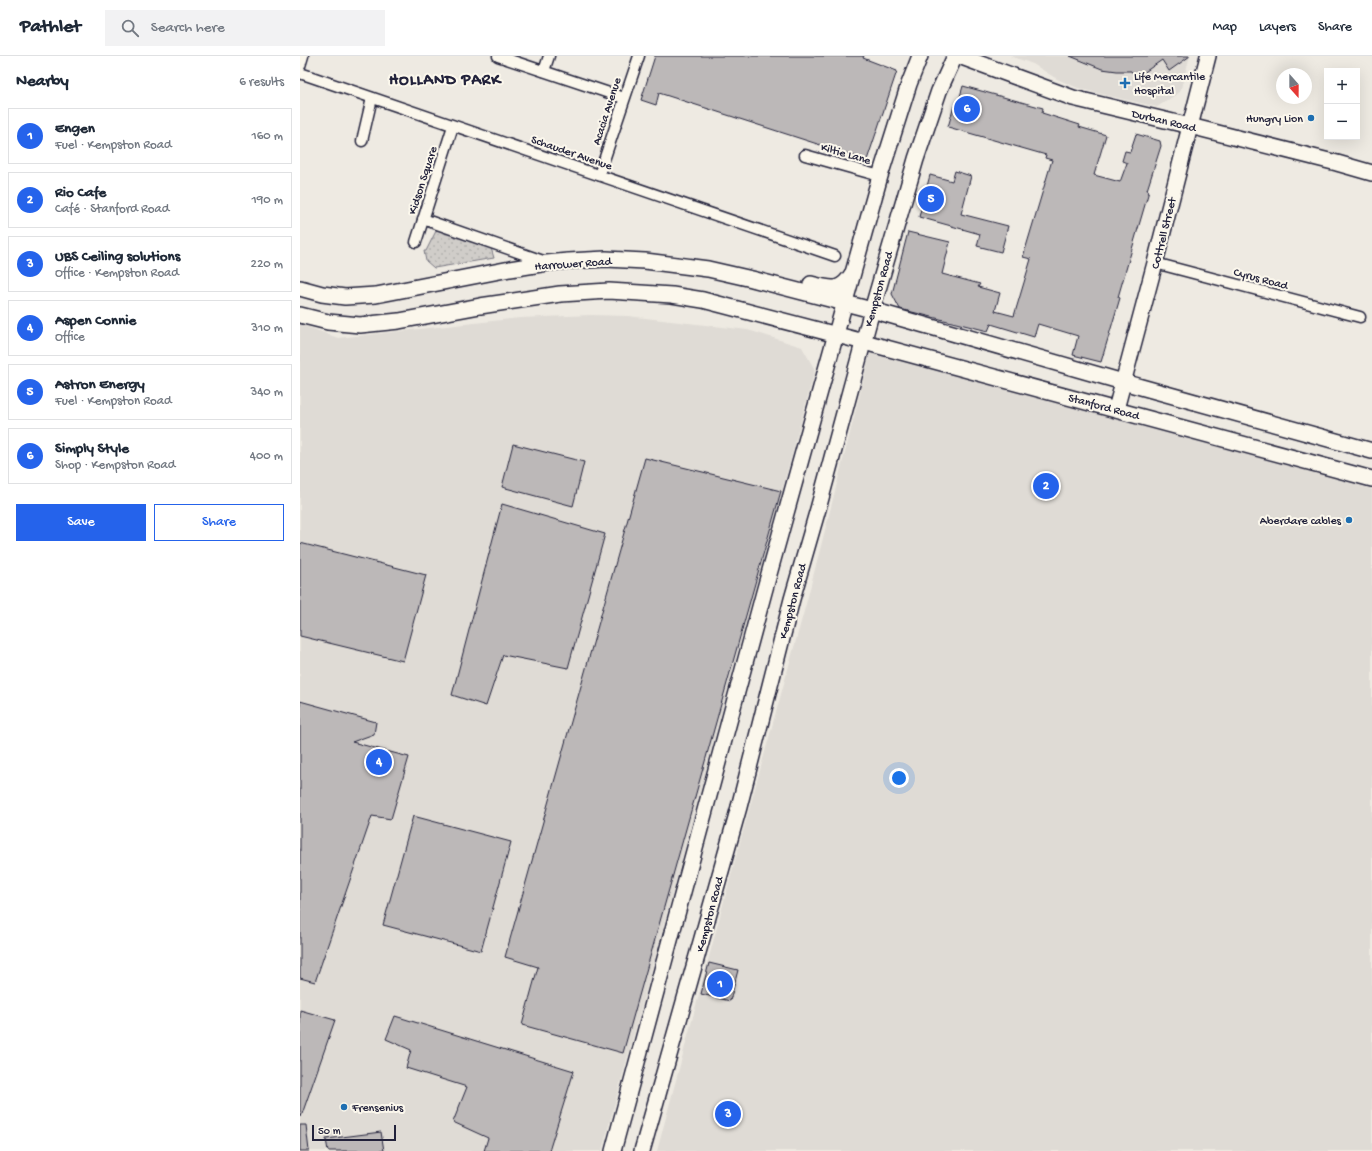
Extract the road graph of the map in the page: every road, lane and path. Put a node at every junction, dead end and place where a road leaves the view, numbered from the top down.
1 (303, 56) edge
2 (498, 56) edge
3 (549, 56) edge
4 (639, 56) edge
5 (920, 56) edge
6 (955, 56) edge
7 (959, 56) edge
8 (1208, 56) edge
9 (544, 71) junction
10 (300, 73) edge
11 (372, 98) junction
12 (624, 98) junction
13 (453, 126) junction
14 (1190, 126) junction
15 (362, 141) dead end
16 (805, 155) dead end
17 (1372, 174) edge
18 (599, 175) junction
19 (880, 176) junction
20 (423, 219) junction
21 (416, 242) dead end
22 (835, 256) dead end
23 (547, 263) junction
24 (1155, 263) junction
25 (853, 273) junction
26 (752, 279) junction
27 (300, 288) edge
28 (844, 303) junction
29 (872, 310) junction
30 (300, 315) edge
31 (1360, 317) dead end
32 (836, 334) junction
33 (864, 342) junction
34 (1123, 382) junction
35 (1116, 409) junction
36 (1372, 451) edge
37 (1372, 479) edge
38 (613, 1151) edge
39 (642, 1151) edge

1 - 10 street
2 - 9 street
3 - 9 street
4 - 12 street, Acacia Avenue
5 - 19 main road
6 - 29 main road, Kempston Road
7 - 14 main road, Durban Road
8 - 14 main road, Cottrell Street
9 - 12 street
10 - 11 street, Schauder Avenue
11 - 13 street, Schauder Avenue
11 - 15 street
12 - 18 street, Acacia Avenue
13 - 18 street, Schauder Avenue
13 - 20 street, Kidson Square
14 - 17 main road, Durban Road
14 - 24 main road, Cottrell Street
16 - 19 street, Kiltie Lane
18 - 22 street, Schauder Avenue
19 - 25 main road
20 - 21 street, Kidson Square
20 - 23 street
23 - 26 main road, Harrower Road
23 - 27 main road, Harrower Road
24 - 31 street, Cyrus Road
24 - 34 main road, Cottrell Street
25 - 26 main road
25 - 28 main road
26 - 28 main road, Harrower Road
28 - 29 main road
28 - 32 main road
29 - 33 main road, Kempston Road
29 - 34 main road
30 - 32 main road
32 - 33 main road, Stanford Road
32 - 38 main road
33 - 35 main road, Stanford Road
33 - 39 main road, Kempston Road
34 - 35 main road, Cottrell Street
34 - 36 main road
35 - 37 main road, Stanford Road

